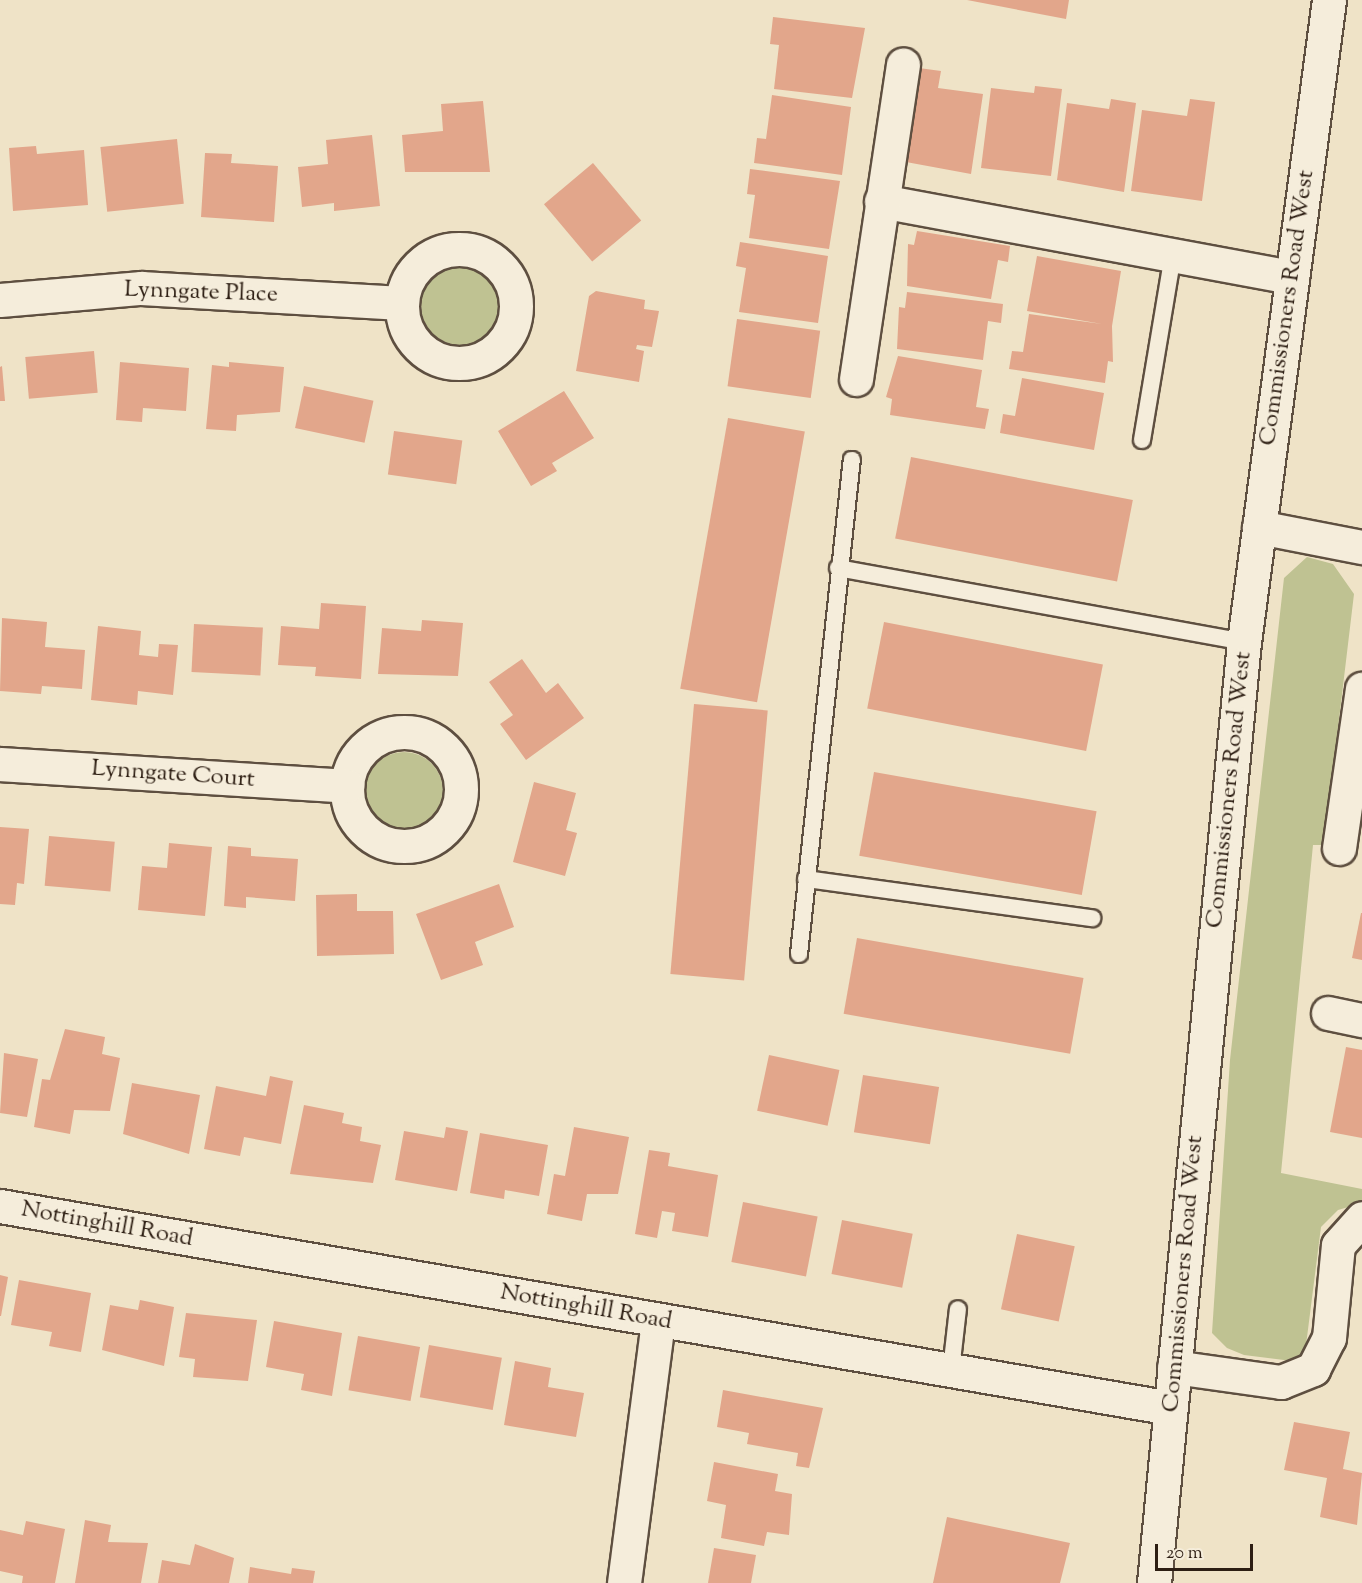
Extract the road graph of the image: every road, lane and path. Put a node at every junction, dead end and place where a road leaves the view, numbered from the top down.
1 (1329, 0) edge
2 (903, 64) dead end
3 (881, 201) junction
4 (1173, 255) junction
5 (1292, 277) junction
6 (0, 300) edge
7 (402, 303) dead end
8 (856, 379) dead end
9 (1142, 440) dead end
10 (852, 460) dead end
11 (1259, 527) junction
12 (1362, 547) edge
13 (838, 568) junction
14 (1244, 642) junction
15 (1362, 689) edge
16 (0, 764) edge
17 (347, 786) dead end
18 (1339, 848) dead end
19 (806, 879) junction
20 (1092, 918) dead end
21 (799, 954) dead end
22 (1328, 1013) dead end
23 (1362, 1020) edge
24 (0, 1206) edge
25 (1362, 1218) edge
26 (958, 1309) dead end
27 (658, 1320) junction
28 (1174, 1367) junction
29 (951, 1370) junction
30 (1171, 1408) junction
31 (624, 1583) edge
32 (1154, 1583) edge

1 - 5 street, Commissioners Road West
2 - 3 street
3 - 4 street
3 - 8 street
4 - 5 street
4 - 9 lane
5 - 11 street, Commissioners Road West
6 - 7 street, Lynngate Place
10 - 13 lane
11 - 12 street
11 - 14 street, Commissioners Road West
13 - 14 lane
13 - 19 lane
14 - 28 street, Commissioners Road West
15 - 18 street
16 - 17 street, Lynngate Court
19 - 20 lane
19 - 21 lane
22 - 23 street
24 - 27 street, Nottinghill Road
25 - 28 street
26 - 29 lane
27 - 29 street, Nottinghill Road
27 - 31 street
28 - 30 street, Commissioners Road West
29 - 30 street, Nottinghill Road
30 - 32 street, Commissioners Road West

